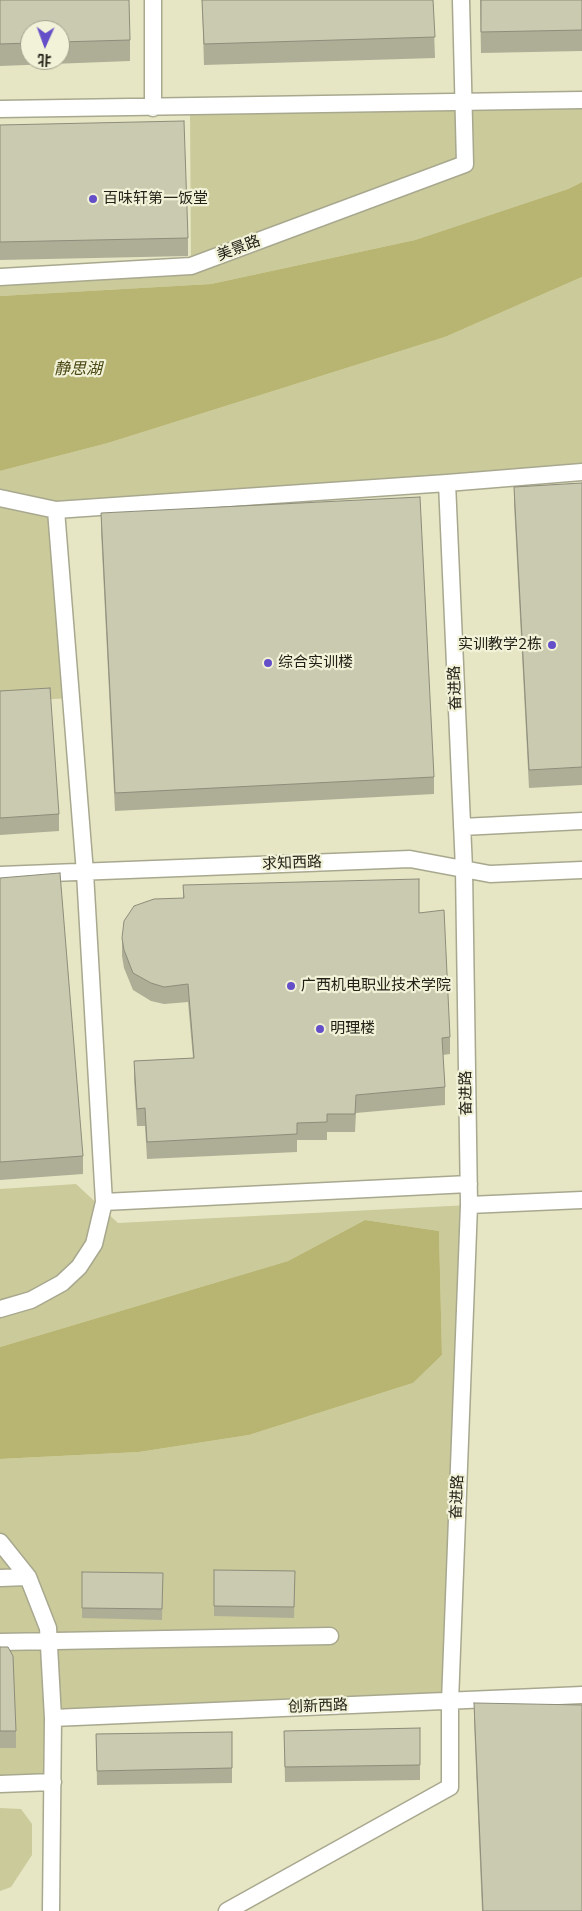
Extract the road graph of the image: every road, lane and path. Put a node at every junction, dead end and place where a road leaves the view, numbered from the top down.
1 (153, 0) edge
2 (461, 0) edge
3 (582, 100) edge
4 (463, 102) junction
5 (153, 108) junction
6 (0, 109) edge
7 (0, 278) edge
8 (582, 472) edge
9 (447, 483) junction
10 (0, 498) edge
11 (56, 510) junction
12 (582, 821) edge
13 (462, 827) junction
14 (464, 869) junction
15 (582, 870) edge
16 (85, 873) junction
17 (0, 875) edge
18 (468, 1184) junction
19 (582, 1200) edge
20 (104, 1202) junction
21 (469, 1205) junction
22 (0, 1309) edge
23 (0, 1542) edge
24 (28, 1577) junction
25 (0, 1578) edge
26 (330, 1636) dead end
27 (49, 1640) junction
28 (0, 1642) edge
29 (582, 1695) edge
30 (450, 1702) junction
31 (53, 1718) junction
32 (53, 1782) junction
33 (0, 1784) edge
34 (51, 1911) edge
35 (227, 1911) edge

1 - 5 lane
2 - 4 lane
3 - 4 lane
4 - 5 lane
4 - 7 lane, 美景路
5 - 6 lane
8 - 9 lane
9 - 11 lane
9 - 13 lane, 奋进路
10 - 11 lane
11 - 16 lane
12 - 13 lane
13 - 14 lane, 奋进路
14 - 15 lane, 求知西路
14 - 16 lane, 求知西路
14 - 18 lane, 奋进路
16 - 17 lane, 求知西路
16 - 20 lane
18 - 20 lane
18 - 21 lane, 奋进路
19 - 21 lane
20 - 22 lane
21 - 30 lane, 奋进路
23 - 24 lane
24 - 25 lane
24 - 27 lane
26 - 27 lane
27 - 28 lane
27 - 31 lane
29 - 30 lane, 创新西路
30 - 31 lane, 创新西路
30 - 35 lane, 奋进路
31 - 32 lane
32 - 33 lane
32 - 34 lane

